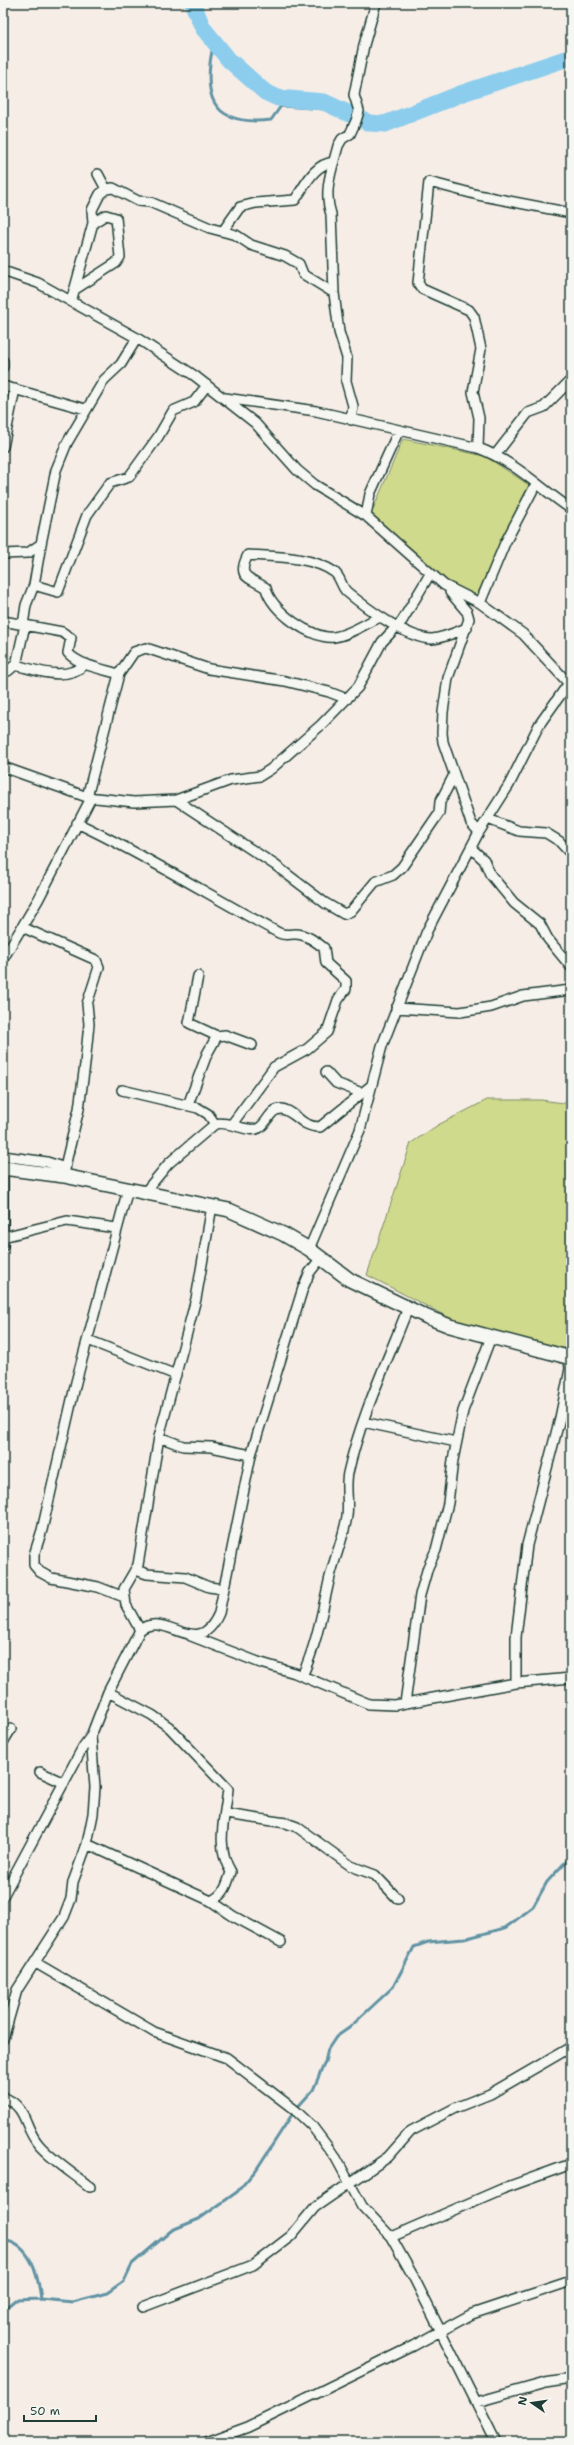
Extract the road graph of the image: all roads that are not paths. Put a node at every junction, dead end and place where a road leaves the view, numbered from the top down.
1 (376, 3) edge
2 (334, 162) junction
3 (98, 174) dead end
4 (106, 189) junction
5 (571, 214) edge
6 (93, 223) junction
7 (223, 231) junction
8 (3, 271) edge
9 (74, 290) junction
10 (334, 293) junction
11 (71, 302) junction
12 (137, 338) junction
13 (3, 360) edge
14 (3, 367) edge
15 (571, 380) edge
16 (207, 385) junction
17 (3, 386) edge
18 (15, 389) junction
19 (224, 398) junction
20 (85, 409) junction
21 (352, 420) junction
22 (399, 430) junction
23 (3, 447) edge
24 (478, 448) junction
25 (496, 454) junction
26 (536, 484) junction
27 (571, 509) edge
28 (366, 516) junction
29 (41, 544) junction
30 (3, 554) edge
31 (430, 574) junction
32 (34, 585) junction
33 (444, 585) junction
34 (480, 603) junction
35 (380, 617) junction
36 (3, 621) edge
37 (24, 625) junction
38 (396, 627) junction
39 (467, 628) junction
40 (86, 664) junction
41 (16, 665) junction
42 (3, 670) edge
43 (119, 674) junction
44 (570, 683) edge
45 (346, 699) junction
46 (3, 767) edge
47 (454, 775) junction
48 (89, 797) junction
49 (176, 800) junction
50 (488, 819) junction
51 (78, 823) junction
52 (479, 832) junction
53 (471, 848) junction
54 (571, 854) edge
55 (22, 927) junction
56 (3, 959) edge
57 (571, 967) edge
58 (198, 976) dead end
59 (571, 990) edge
60 (396, 1008) junction
61 (217, 1036) junction
62 (252, 1045) dead end
63 (326, 1072) dead end
64 (372, 1085) junction
65 (122, 1090) dead end
66 (362, 1093) junction
67 (188, 1105) junction
68 (215, 1124) junction
69 (232, 1124) junction
70 (3, 1156) edge
71 (3, 1168) edge
72 (64, 1172) junction
73 (128, 1189) junction
74 (145, 1192) junction
75 (212, 1206) junction
76 (116, 1228) junction
77 (3, 1237) edge
78 (3, 1246) edge
79 (309, 1249) junction
80 (321, 1258) junction
81 (408, 1308) junction
82 (491, 1337) junction
83 (88, 1340) junction
84 (570, 1358) edge
85 (176, 1375) junction
86 (363, 1422) junction
87 (159, 1437) junction
88 (456, 1442) junction
89 (250, 1455) junction
90 (136, 1570) junction
91 (224, 1589) junction
92 (124, 1597) junction
93 (140, 1630) junction
94 (188, 1635) junction
95 (302, 1676) junction
96 (571, 1678) edge
97 (516, 1683) junction
98 (108, 1692) junction
99 (405, 1703) junction
100 (11, 1729) dead end
101 (91, 1736) junction
102 (3, 1742) edge
103 (40, 1772) dead end
104 (64, 1783) junction
105 (226, 1814) junction
106 (87, 1844) junction
107 (3, 1896) edge
108 (398, 1899) dead end
109 (212, 1901) junction
110 (281, 1942) dead end
111 (36, 1963) junction
112 (3, 2039) edge
113 (571, 2047) edge
114 (3, 2097) edge
115 (571, 2164) edge
116 (350, 2185) junction
117 (90, 2187) dead end
118 (391, 2237) junction
119 (571, 2281) edge
120 (143, 2307) dead end
121 (440, 2331) junction
122 (571, 2379) edge
123 (477, 2402) junction
124 (494, 2441) edge
125 (207, 2442) edge

1 - 2 street
2 - 7 street
2 - 10 street
3 - 4 street
4 - 6 street
4 - 7 street
5 - 24 street
6 - 9 street
6 - 9 street
7 - 10 street
8 - 11 street
9 - 11 street
10 - 21 street
11 - 12 street
12 - 16 street
12 - 20 street
13 - 14 street
15 - 25 street
16 - 19 street
16 - 32 street
17 - 18 street
18 - 20 street
18 - 23 street
19 - 21 street
19 - 28 street
20 - 29 street
21 - 22 street
22 - 24 street
22 - 28 street
24 - 25 street
25 - 26 street
26 - 27 street
26 - 34 street
28 - 31 street
29 - 30 street
29 - 32 street
31 - 33 street
31 - 38 street
32 - 37 street
33 - 34 street
33 - 39 street
34 - 44 street
35 - 35 street
35 - 38 street
36 - 37 street
37 - 40 street
37 - 41 street
38 - 39 street
38 - 45 street
39 - 47 street
40 - 41 street
40 - 43 street
41 - 42 street
43 - 45 street
43 - 48 street
44 - 50 street
45 - 49 street
46 - 48 street
47 - 49 street
47 - 52 street
48 - 49 street
48 - 51 street
50 - 52 street
50 - 54 street
51 - 55 street
51 - 69 street
52 - 53 street
53 - 57 street
53 - 60 street
55 - 56 street
55 - 72 street
58 - 61 street
59 - 60 street
60 - 64 street
61 - 62 street
61 - 67 street
63 - 66 street
64 - 66 street
64 - 79 street
65 - 67 street
66 - 69 street
67 - 68 street
68 - 69 street
68 - 74 street
70 - 72 street
71 - 72 street
71 - 77 street
72 - 73 street
73 - 74 street
73 - 76 street
74 - 75 street
75 - 79 street
75 - 85 street
76 - 77 street
76 - 83 street
77 - 78 street
79 - 80 street
80 - 81 street
80 - 89 street
81 - 82 street
81 - 86 street
82 - 84 street
82 - 88 street
83 - 85 street
83 - 92 street
84 - 97 street
85 - 87 street
86 - 88 street
86 - 95 street
87 - 89 street
87 - 90 street
88 - 99 street
89 - 91 street
90 - 91 street
90 - 92 street
91 - 94 street
92 - 93 street
93 - 94 street
93 - 98 street
94 - 95 street
95 - 99 street
96 - 97 street
97 - 99 street
98 - 101 street
98 - 105 street
100 - 102 street
101 - 104 street
101 - 106 street
103 - 104 street
104 - 107 street
105 - 108 street
105 - 109 street
106 - 109 street
106 - 111 street
109 - 110 street
111 - 112 street
111 - 116 street
113 - 116 street
114 - 117 street
115 - 118 street
116 - 118 street
116 - 120 street
118 - 121 street
119 - 121 street
121 - 123 street
121 - 125 street
122 - 123 street
123 - 124 street

